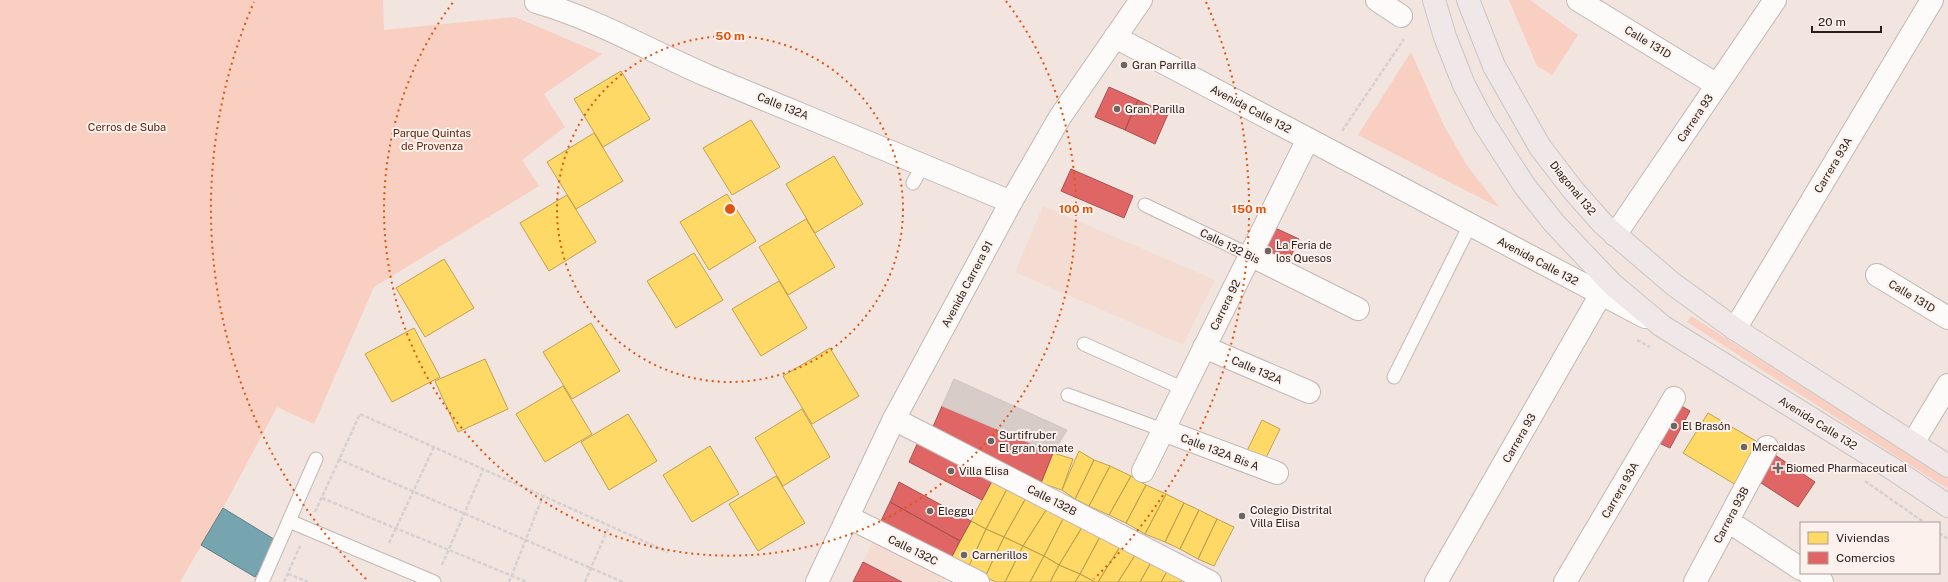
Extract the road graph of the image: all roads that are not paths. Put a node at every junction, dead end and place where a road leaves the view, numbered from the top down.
1 (1141, 0) edge
2 (1376, 0) edge
3 (1434, 0) edge
4 (1468, 0) edge
5 (1578, 0) edge
6 (1775, 0) edge
7 (1932, 0) edge
8 (546, 5) dead end
9 (1403, 26) road end
10 (1115, 37) junction
11 (1718, 85) junction
12 (1308, 139) junction
13 (1011, 202) junction
14 (1145, 205) dead end
15 (1470, 225) junction
16 (1615, 235) junction
17 (1250, 255) junction
18 (1877, 275) dead end
19 (1601, 294) junction
20 (1358, 309) dead end
21 (1948, 318) edge
22 (1662, 326) junction
23 (1735, 329) junction
24 (1084, 344) dead end
25 (1204, 348) junction
26 (1394, 377) dead end
27 (1948, 385) edge
28 (1184, 389) junction
29 (1310, 392) dead end
30 (1068, 395) dead end
31 (1674, 398) dead end
32 (894, 419) junction
33 (1163, 430) junction
34 (1913, 444) junction
35 (1767, 447) dead end
36 (316, 459) dead end
37 (1948, 466) edge
38 (1143, 471) dead end
39 (1277, 473) dead end
40 (1948, 506) edge
41 (848, 517) junction
42 (289, 521) junction
43 (1728, 521) junction
44 (1800, 568) edge
45 (1810, 574) edge
46 (262, 582) edge
47 (434, 582) edge
48 (817, 582) edge
49 (978, 582) edge
50 (1210, 582) edge
51 (1436, 582) edge
52 (1565, 582) edge
53 (1695, 582) edge
54 (1822, 582) edge

1 - 10 street, Avenida Carrera 91
2 - 9 street
3 - 22 main road
4 - 16 main road, Diagonal 132
5 - 11 street, Calle 131D
6 - 11 street, Carrera 93
7 - 23 street, Carrera 93A
8 - 13 street, Calle 132A
10 - 12 street, Avenida Calle 132
10 - 13 street, Avenida Carrera 91
11 - 16 street, Carrera 93
12 - 15 street, Avenida Calle 132
12 - 17 street, Carrera 92
13 - 32 street, Avenida Carrera 91
14 - 17 lane, Calle 132 Bis
15 - 19 street, Avenida Calle 132
15 - 26 lane
16 - 23 main road, Diagonal 132
17 - 20 street, Calle 132 Bis
17 - 25 street, Carrera 92
18 - 21 street, Calle 131D
19 - 22 street, Avenida Calle 132
19 - 51 street, Carrera 93
22 - 40 main road, Avenida Calle 132
23 - 34 main road
24 - 28 lane
25 - 28 street, Carrera 92
25 - 29 street, Calle 132A
27 - 34 street
28 - 33 street, Carrera 92
30 - 33 lane
31 - 52 street, Carrera 93A
32 - 41 street, Avenida Carrera 91
32 - 50 street, Calle 132B
33 - 38 street, Carrera 92
33 - 39 street, Calle 132A Bis A
34 - 37 main road
35 - 43 street, Carrera 93B
36 - 42 lane
41 - 48 street, Avenida Carrera 91
41 - 49 street, Calle 132C
42 - 46 lane
42 - 47 lane
43 - 44 street
43 - 53 street, Carrera 93B
45 - 54 street

